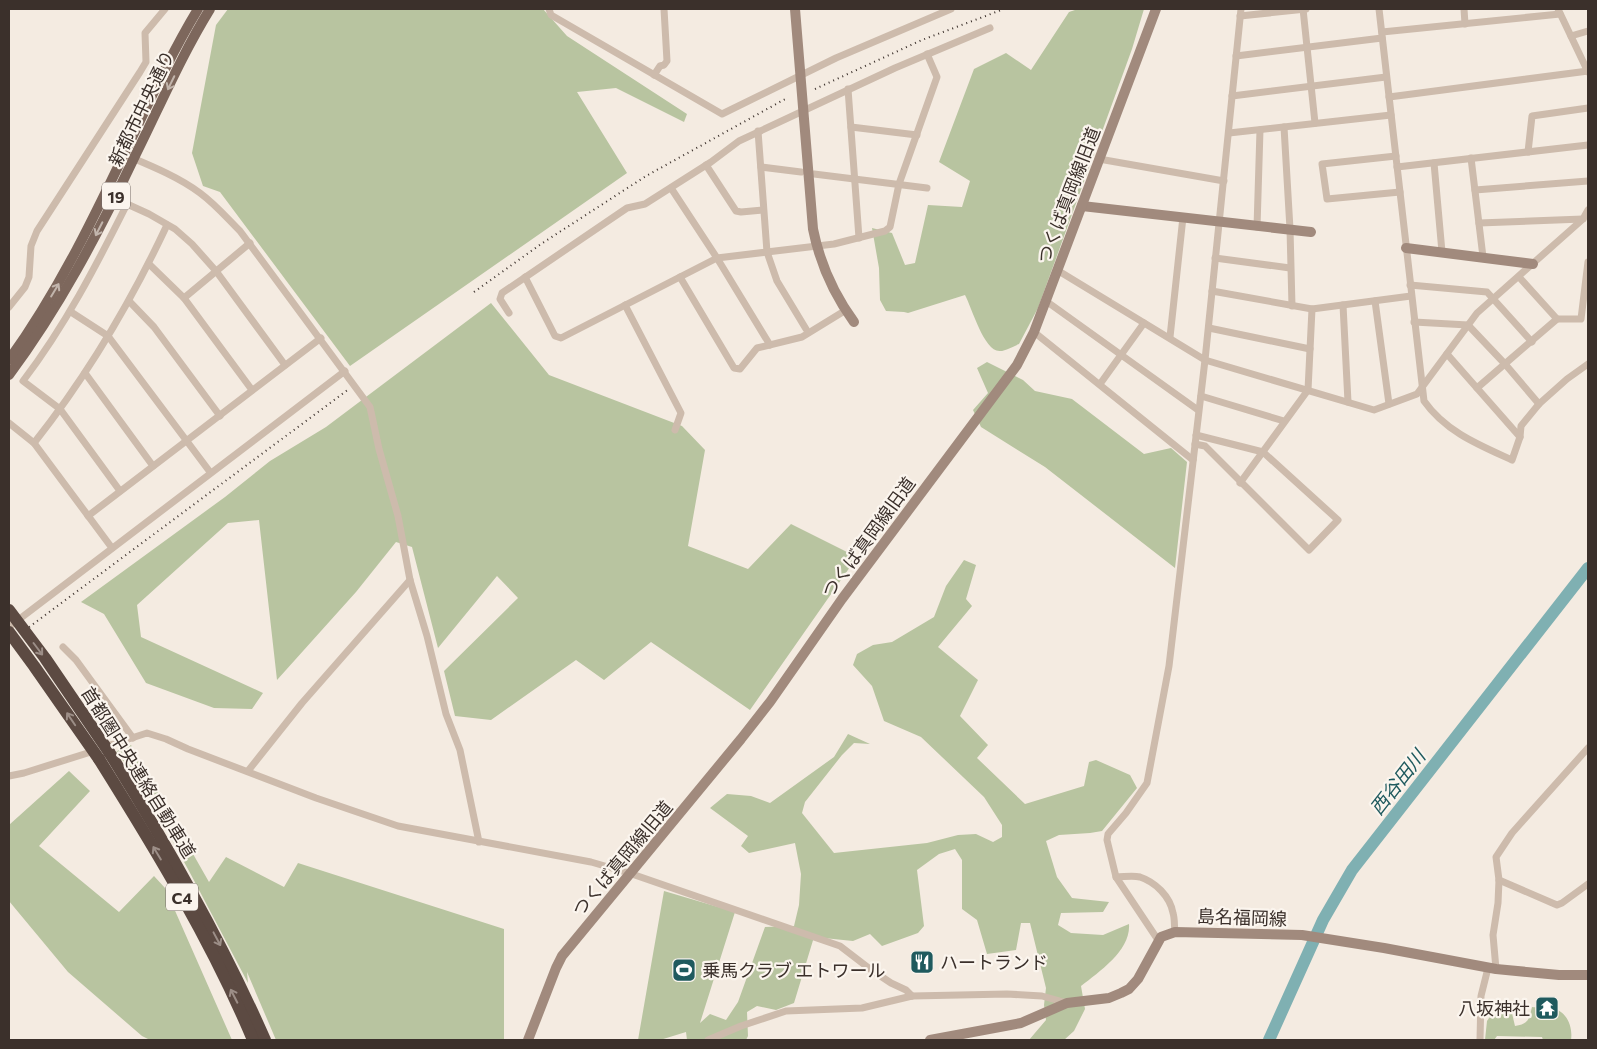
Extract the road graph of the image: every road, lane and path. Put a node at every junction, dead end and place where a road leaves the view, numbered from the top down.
1 (165, 9) edge
2 (198, 9) edge
3 (210, 9) edge
4 (549, 9) edge
5 (664, 9) edge
6 (795, 9) edge
7 (950, 9) edge
8 (1156, 9) edge
9 (1305, 9) edge
10 (1379, 9) edge
11 (1464, 9) edge
12 (1559, 11) edge
13 (1241, 12) edge
14 (1465, 24) junction
15 (990, 28) dead end
16 (1588, 30) edge
17 (1382, 35) junction
18 (1571, 36) junction
19 (1307, 47) junction
20 (927, 54) junction
21 (1236, 56) junction
22 (1588, 71) edge
23 (654, 75) junction
24 (800, 75) junction
25 (1386, 77) junction
26 (1311, 87) junction
27 (848, 89) junction
28 (1232, 96) junction
29 (1389, 97) junction
30 (1588, 108) edge
31 (803, 110) junction
32 (1391, 115) junction
33 (1315, 123) junction
34 (850, 127) junction
35 (1284, 127) junction
36 (1260, 130) junction
37 (758, 132) junction
38 (1229, 133) junction
39 (917, 135) junction
40 (1588, 145) edge
41 (1528, 152) junction
42 (124, 154) junction
43 (1396, 156) junction
44 (134, 158) junction
45 (1471, 158) junction
46 (1099, 159) junction
47 (1434, 163) junction
48 (706, 165) junction
49 (760, 167) junction
50 (1397, 167) junction
51 (801, 172) dead end
52 (814, 174) dead end
53 (854, 179) junction
54 (1224, 181) junction
55 (1588, 181) edge
56 (899, 184) junction
57 (671, 188) junction
58 (927, 188) dead end
59 (1475, 190) junction
60 (1400, 192) junction
61 (1082, 206) junction
62 (764, 210) junction
63 (1587, 213) edge
64 (1183, 217) junction
65 (1219, 222) junction
66 (1479, 223) junction
67 (168, 225) junction
68 (1257, 227) junction
69 (1290, 229) junction
70 (1311, 232) dead end
71 (859, 238) junction
72 (250, 243) junction
73 (817, 247) junction
74 (1406, 248) junction
75 (767, 252) junction
76 (1442, 252) junction
77 (1483, 257) junction
78 (717, 258) junction
79 (1215, 258) junction
80 (1588, 262) edge
81 (149, 264) junction
82 (1533, 264) junction
83 (1290, 268) junction
84 (1057, 270) junction
85 (216, 271) junction
86 (525, 277) junction
87 (680, 277) junction
88 (1519, 277) junction
89 (1410, 285) junction
90 (1212, 291) junction
91 (1411, 296) junction
92 (184, 298) junction
93 (1494, 299) junction
94 (129, 301) junction
95 (1046, 301) junction
96 (1375, 301) junction
97 (625, 305) junction
98 (1342, 305) junction
99 (1292, 306) junction
100 (9, 307) edge
101 (1312, 309) junction
102 (846, 310) junction
103 (71, 312) junction
104 (509, 313) dead end
105 (1557, 319) junction
106 (854, 322) dead end
107 (1414, 322) junction
108 (1144, 323) junction
109 (1468, 325) junction
110 (1208, 328) junction
111 (806, 329) dead end
112 (1034, 332) junction
113 (108, 336) junction
114 (1170, 337) junction
115 (321, 338) junction
116 (1532, 342) junction
117 (770, 345) junction
118 (1310, 349) junction
119 (1121, 354) junction
120 (1447, 354) junction
121 (9, 360) edge
122 (1205, 360) junction
123 (1506, 364) junction
124 (1588, 364) edge
125 (285, 365) junction
126 (345, 371) junction
127 (85, 373) junction
128 (9, 375) edge
129 (1100, 384) junction
130 (1422, 387) junction
131 (1477, 388) junction
132 (252, 390) junction
133 (1308, 390) junction
134 (1201, 396) junction
135 (1348, 402) junction
136 (1389, 404) junction
137 (1539, 404) junction
138 (60, 409) junction
139 (1198, 410) junction
140 (220, 416) junction
141 (1284, 421) junction
142 (9, 424) edge
143 (675, 430) dead end
144 (1196, 435) junction
145 (1520, 437) junction
146 (187, 441) junction
147 (34, 442) junction
148 (1195, 444) junction
149 (1263, 452) junction
150 (1193, 460) junction
151 (154, 466) junction
152 (210, 472) junction
153 (1240, 482) junction
154 (120, 491) junction
155 (88, 516) junction
156 (112, 548) junction
157 (410, 580) junction
158 (9, 610) edge
159 (9, 627) edge
160 (9, 632) edge
161 (63, 647) dead end
162 (133, 738) junction
163 (1588, 748) edge
164 (104, 756) junction
165 (248, 771) junction
166 (9, 776) edge
167 (479, 842) junction
168 (629, 874) junction
169 (1116, 877) junction
170 (1499, 880) junction
171 (1588, 884) edge
172 (1175, 932) junction
173 (1158, 940) junction
174 (1492, 969) junction
175 (1588, 974) edge
176 (912, 996) junction
177 (1067, 1003) junction
178 (253, 1040) edge
179 (265, 1040) edge
180 (528, 1040) edge
181 (708, 1040) edge
182 (930, 1040) edge
183 (1480, 1040) edge

1 - 100 street
2 - 42 main road, 新都市中央通り / 19
3 -> 44 main road, 新都市中央通り / 19
4 - 23 street
5 - 23 street
6 - 24 street
7 - 24 street
8 - 46 street, つくば真岡線旧道
9 - 13 street
9 - 19 street
10 - 17 street
11 - 14 street
12 - 14 street
12 - 18 street
13 - 21 street
14 - 17 street
15 - 20 street
16 - 18 street
17 - 19 street
17 - 25 street
18 - 22 street
19 - 21 street
19 - 26 street
20 - 27 street
20 - 39 street
21 - 28 street
22 - 29 street
23 - 24 street
24 - 31 street
25 - 26 street
25 - 29 street
26 - 28 street
26 - 33 street
27 - 31 street
27 - 34 street
28 - 38 street
29 - 32 street
30 - 41 street
31 - 37 street
31 - 73 street
32 - 33 street
32 - 43 street
33 - 35 street
34 - 39 street
34 - 53 street
35 - 36 street
35 - 69 street
36 - 38 street
36 - 68 street
37 - 48 street
37 - 49 street
38 - 54 street
39 - 56 street
40 - 41 street
41 - 45 street
42 - 44 street
121 -> 42 main road, 新都市中央通り / 19
43 - 50 street
43 - 60 street
44 - 72 street
44 -> 128 main road, 新都市中央通り / 19
45 - 47 street
45 - 59 street
46 - 54 street
46 - 61 street, つくば真岡線旧道
47 - 50 street
47 - 76 street
48 - 57 street
48 - 62 street
49 - 51 street
49 - 62 street
50 - 60 street
52 - 53 street
53 - 56 street
53 - 71 street
54 - 65 street
55 - 59 street
56 - 58 street
56 - 71 street
57 - 78 street
57 - 86 street
59 - 66 street
60 - 74 street
61 - 64 street
61 - 84 street, つくば真岡線旧道
62 - 75 street
63 - 66 street
63 - 82 street
64 - 65 street
64 - 114 street
65 - 68 street
65 - 79 street
66 - 77 street
67 - 81 street
67 - 85 street
67 - 103 street
68 - 69 street
69 - 70 street
69 - 83 street
71 - 73 street
72 - 85 street
72 - 115 street
73 - 75 street
73 - 102 street
74 - 76 street
74 - 89 street
75 - 78 street
75 - 111 street
76 - 77 street
77 - 82 street
78 - 87 street
78 - 117 street
79 - 83 street
79 - 90 street
80 - 105 street
81 - 92 street
81 - 94 street
82 - 88 street
83 - 99 street
84 - 95 street, つくば真岡線旧道
84 - 108 street
85 - 92 street
85 - 125 street
86 - 97 street
86 - 104 street
87 - 97 street
87 - 117 street
88 - 93 street
88 - 105 street
89 - 91 street
89 - 93 street
90 - 99 street
90 - 110 street
91 - 96 street
91 - 107 street
92 - 132 street
93 - 109 street
93 - 116 street
94 - 113 street
94 - 140 street
95 - 112 street, つくば真岡線旧道
95 - 119 street
96 - 98 street
96 - 136 street
97 - 143 street
98 - 101 street
98 - 135 street
99 - 101 street
101 - 118 street
102 - 106 street
102 - 117 street
103 - 113 street
103 - 138 street
105 - 116 street
107 - 109 street
107 - 130 street
108 - 114 street
108 - 119 street
109 - 120 street
109 - 123 street
110 - 118 street
110 - 122 street
112 - 129 street
112 - 168 street, つくば真岡線旧道
113 - 127 street
113 - 146 street
114 - 122 street
115 - 125 street
115 - 126 street
116 - 123 street
118 - 133 street
119 - 129 street
119 - 139 street
120 - 130 street
120 - 131 street
122 - 133 street
122 - 134 street
123 - 131 street
123 - 137 street
124 - 137 street
125 - 132 street
126 - 152 street
126 - 157 street
127 - 138 street
127 - 151 street
129 - 150 street
130 - 136 street
130 - 145 street
131 - 145 street
132 - 140 street
133 - 135 street
133 - 141 street
134 - 139 street
134 - 141 street
135 - 136 street
137 - 145 street
138 - 147 street
138 - 154 street
139 - 144 street
140 - 146 street
141 - 149 street
142 - 147 street
144 - 148 street
144 - 149 street
146 - 151 street
146 - 152 street
147 - 155 street
148 - 150 street
148 - 153 street
149 - 153 street
149 - 153 street
150 - 169 street
151 - 154 street
152 - 156 street
154 - 155 street
155 - 156 street
156 - 159 street
157 - 165 street
157 - 167 street
158 -> 164 highway, 首都圏中央連絡自動車道 / C4, bridge
164 -> 160 highway, 首都圏中央連絡自動車道 / C4, bridge
161 - 162 street
162 - 165 street
162 - 166 street
163 - 170 street
178 -> 164 highway, 首都圏中央連絡自動車道 / C4
164 -> 179 highway, 首都圏中央連絡自動車道 / C4
165 - 167 street
167 - 168 street
168 - 176 street
168 - 180 street, つくば真岡線旧道
169 - 172 street
169 - 173 street
170 - 171 street
170 - 174 street
172 - 173 street, 島名福岡線
172 - 174 street, 島名福岡線
173 - 177 street
174 - 175 street, 島名福岡線
174 - 183 street
176 - 177 street
176 - 181 street
177 - 182 street

